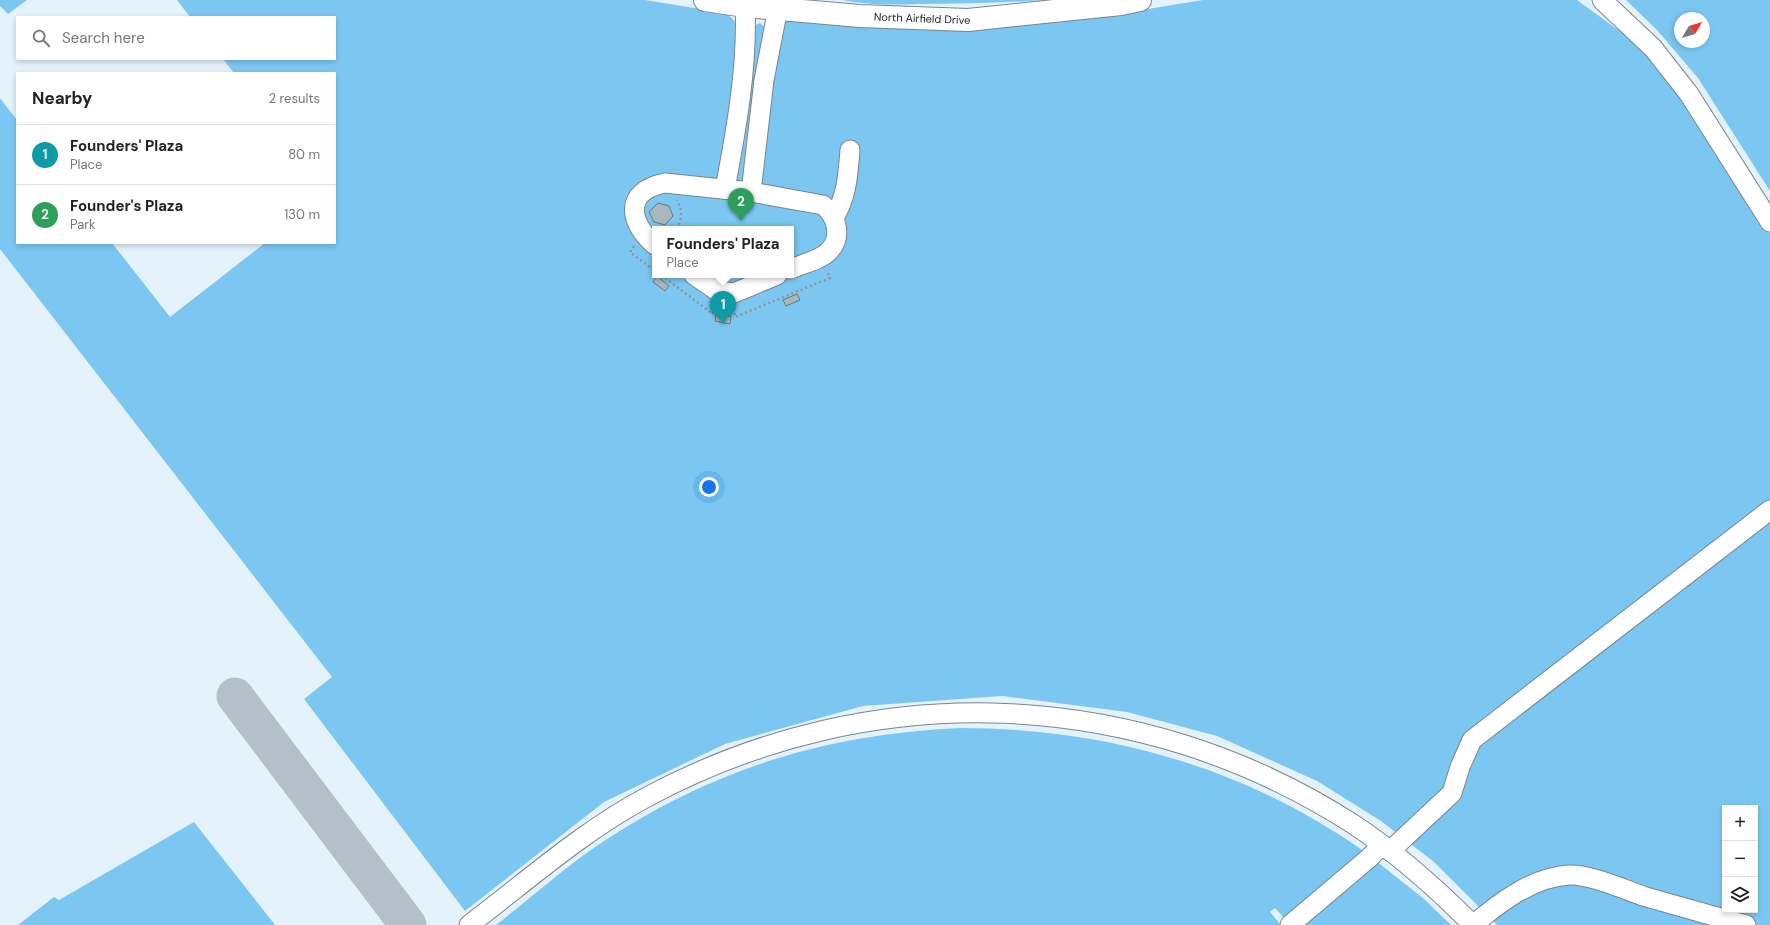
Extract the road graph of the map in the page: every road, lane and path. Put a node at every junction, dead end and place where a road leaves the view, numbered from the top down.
1 (705, 0) edge
2 (1140, 0) edge
3 (1602, 0) edge
4 (745, 3) edge
5 (779, 4) edge
6 (741, 75) junction
7 (764, 80) junction
8 (736, 132) junction
9 (758, 136) junction
10 (850, 150) dead end
11 (725, 189) junction
12 (751, 192) junction
13 (676, 199) dead end
14 (834, 218) junction
15 (1770, 222) edge
16 (679, 226) edge
17 (646, 244) edge
18 (826, 266) dead end
19 (794, 268) edge
20 (652, 269) edge
21 (698, 278) edge
22 (770, 278) edge
23 (735, 317) dead end
24 (1770, 510) edge
25 (1386, 848) junction
26 (469, 925) edge
27 (1290, 925) edge
28 (1473, 925) edge
29 (1746, 925) edge

1 - 4 main road, North Airfield Drive
2 - 5 main road, North Airfield Drive
3 - 15 lane
4 - 5 main road, North Airfield Drive
4 - 6 lane
5 - 7 lane
6 - 7 lane
6 - 8 lane
7 - 9 lane
8 - 9 lane
8 - 11 lane
9 - 12 lane
10 - 14 lane
11 - 12 lane
11 - 17 lane
12 - 14 lane
13 - 16 path
14 - 19 lane
17 - 20 path
18 - 23 path
21 - 22 lane
24 - 25 lane
25 - 26 lane
25 - 27 lane
25 - 28 lane
28 - 29 lane

